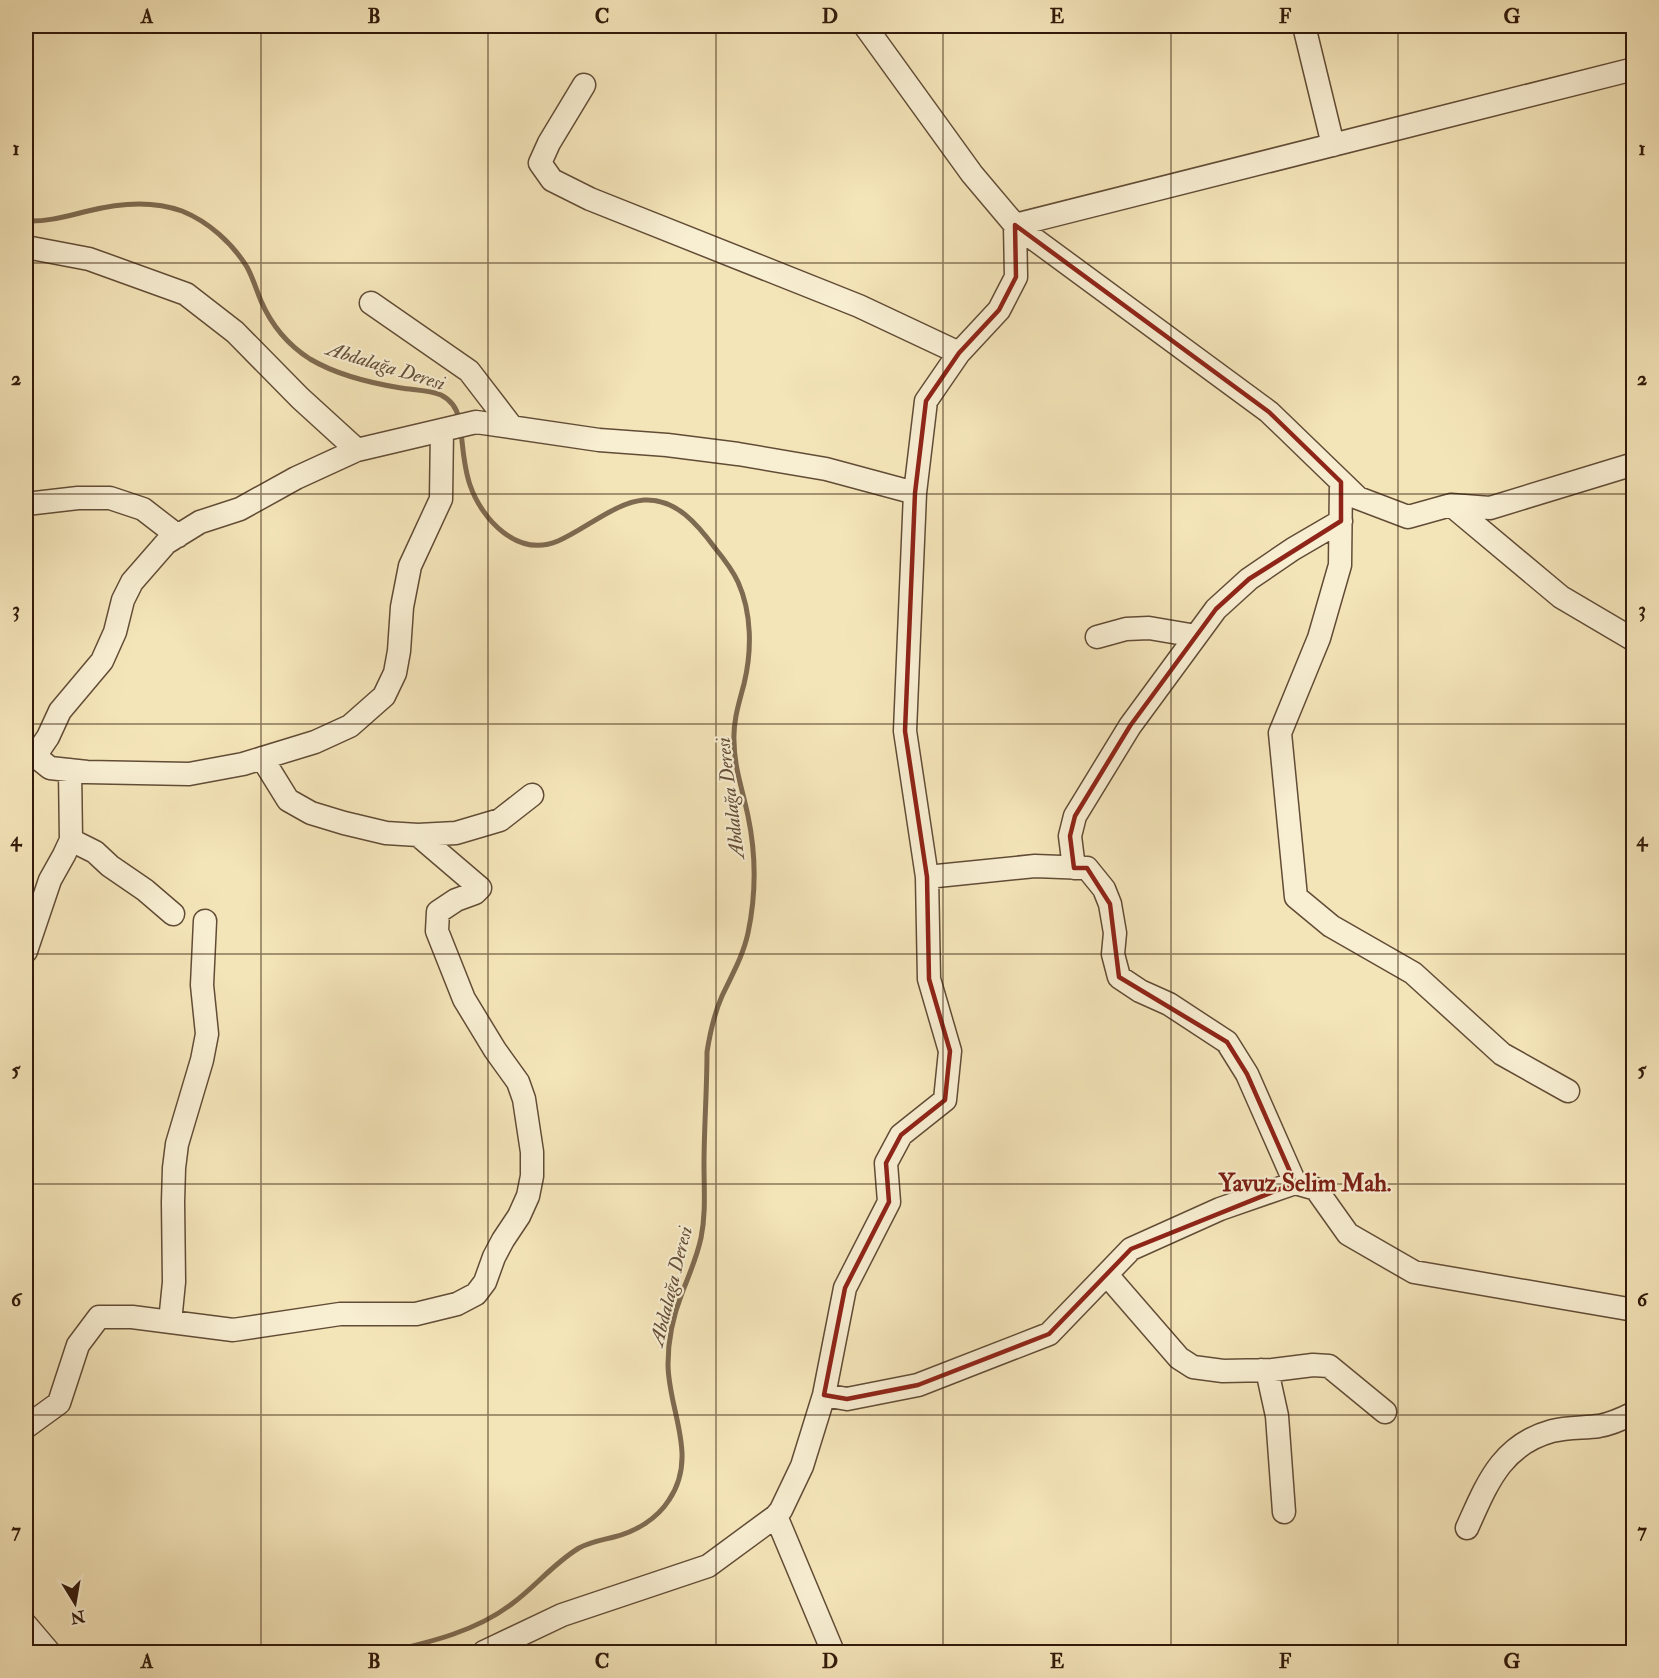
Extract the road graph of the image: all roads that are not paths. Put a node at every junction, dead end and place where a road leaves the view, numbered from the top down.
1 (865, 26) edge
2 (1304, 26) edge
3 (1634, 69) edge
4 (584, 85) dead end
5 (1333, 145) junction
6 (1015, 225) junction
7 (26, 248) edge
8 (371, 303) dead end
9 (959, 353) junction
10 (512, 427) junction
11 (447, 430) junction
12 (357, 450) junction
13 (1634, 464) edge
14 (1341, 482) junction
15 (915, 493) junction
16 (26, 504) edge
17 (1451, 505) junction
18 (1341, 521) junction
19 (178, 536) junction
20 (1196, 636) junction
21 (1097, 637) dead end
22 (1634, 640) edge
23 (30, 758) edge
24 (262, 758) junction
25 (69, 770) junction
26 (532, 795) dead end
27 (418, 835) junction
28 (71, 840) junction
29 (1074, 868) junction
30 (927, 877) junction
31 (173, 914) dead end
32 (205, 921) dead end
33 (26, 951) edge
34 (1568, 1091) dead end
35 (1295, 1183) junction
36 (1107, 1275) junction
37 (1634, 1310) edge
38 (170, 1322) junction
39 (1261, 1370) junction
40 (824, 1395) junction
41 (1384, 1412) dead end
42 (1634, 1413) edge
43 (26, 1427) edge
44 (1284, 1512) dead end
45 (776, 1516) junction
46 (1467, 1528) dead end
47 (26, 1625) edge
48 (49, 1653) edge
49 (484, 1653) edge
50 (833, 1653) edge

1 - 6 street
2 - 5 street
3 - 5 street
4 - 9 street
5 - 6 street
6 - 9 street
6 - 14 street
7 - 12 street
8 - 10 street
9 - 15 street
10 - 11 street
10 - 15 street
11 - 12 street
11 - 24 street
12 - 19 street
13 - 17 street
14 - 17 street
14 - 18 street
15 - 30 street
16 - 19 street
17 - 22 street
18 - 20 street
18 - 34 street
19 - 23 street
20 - 21 street
20 - 29 street
23 - 25 street
24 - 25 street
24 - 27 street
25 - 28 street
26 - 27 street
27 - 38 street
28 - 31 street
28 - 33 street
29 - 30 street
29 - 35 street
30 - 40 street
32 - 38 street
35 - 36 street
35 - 37 street
36 - 39 street
36 - 40 street
38 - 43 street
39 - 41 street
39 - 44 street
40 - 45 street
42 - 46 street
45 - 49 street
45 - 50 street
47 - 48 street

